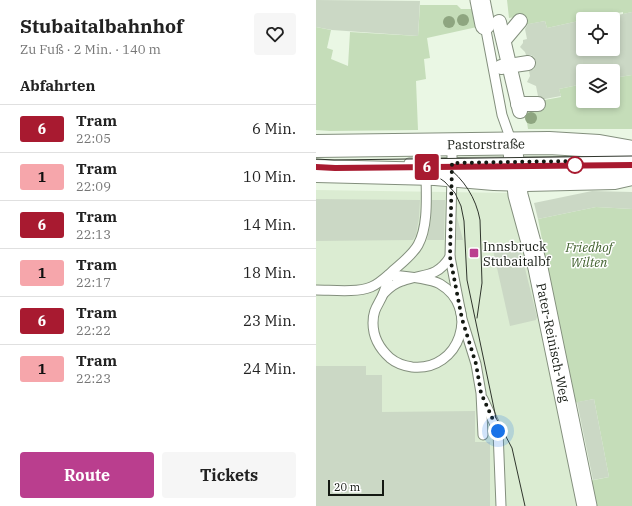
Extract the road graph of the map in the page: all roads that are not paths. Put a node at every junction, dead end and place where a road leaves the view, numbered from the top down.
1 (480, 0) edge
2 (520, 21) dead end
3 (492, 24) junction
4 (504, 40) junction
5 (528, 63) dead end
6 (505, 66) junction
7 (538, 104) dead end
8 (316, 146) edge
9 (632, 152) edge
10 (425, 160) junction
11 (452, 160) junction
12 (632, 161) edge
13 (514, 162) junction
14 (378, 163) dead end
15 (402, 163) dead end
16 (316, 164) edge
17 (316, 171) edge
18 (632, 174) edge
19 (450, 257) junction
20 (389, 275) junction
21 (414, 278) junction
22 (316, 290) edge
23 (384, 293) junction
24 (462, 319) junction
25 (481, 393) junction
26 (483, 435) dead end
27 (501, 506) edge
28 (587, 506) edge

1 - 3 street
2 - 4 street
3 - 4 street
3 - 13 lane
4 - 6 street
5 - 6 street
6 - 7 street
8 - 10 street, Pastorstraße
9 - 13 street, Pastorstraße
10 - 11 street, Pastorstraße
10 - 11 street, Pastorstraße
10 - 15 lane, Pastorstraße
10 - 17 street, Pastorstraße
10 - 20 lane
11 - 13 street, Pastorstraße
11 - 13 street, Pastorstraße
11 - 19 lane
12 - 13 lane, Pastorstraße
13 - 18 street, Pastorstraße
13 - 28 street, Pater-Reinisch-Weg
14 - 16 lane
19 - 21 lane
19 - 24 lane
20 - 21 lane
20 - 22 lane
20 - 23 lane
21 - 23 lane
21 - 24 lane
23 - 24 lane
24 - 25 lane
25 - 26 lane
25 - 27 lane

